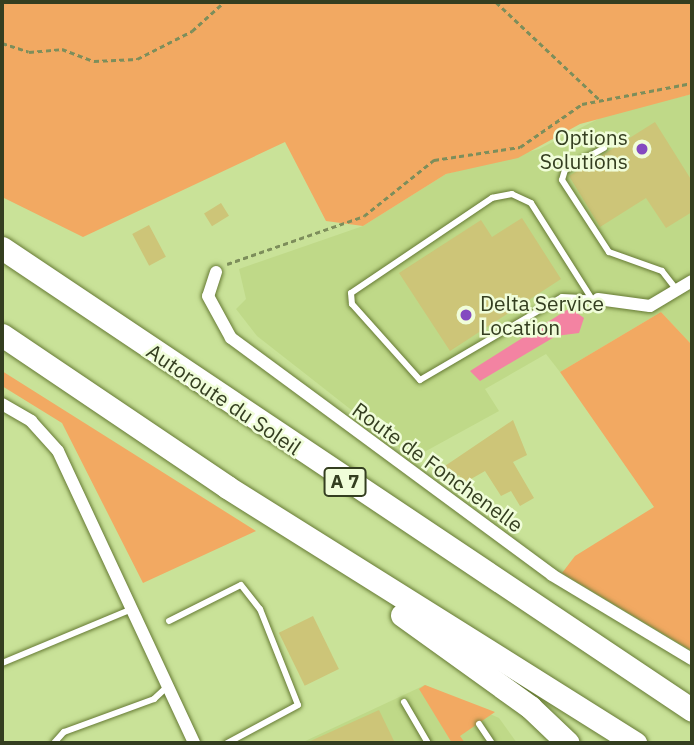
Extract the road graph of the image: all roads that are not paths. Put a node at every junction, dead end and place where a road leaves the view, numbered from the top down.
1 (604, 148) dead end
2 (2, 248) edge
3 (216, 272) road end
4 (692, 281) edge
5 (677, 291) junction
6 (594, 298) junction
7 (2, 335) edge
8 (2, 404) edge
9 (227, 487) junction
10 (132, 609) junction
11 (169, 621) dead end
12 (692, 659) edge
13 (2, 663) edge
14 (168, 686) junction
15 (404, 702) dead end
16 (692, 710) edge
17 (479, 724) dead end
18 (54, 743) edge
19 (194, 743) edge
20 (227, 743) edge
21 (428, 743) edge
22 (492, 743) edge
23 (568, 743) edge
24 (635, 743) edge

1 - 5 lane
2 - 16 highway, Autoroute du Soleil / A 7
3 - 12 street, Route de Fonchenelle
4 - 5 street
5 - 6 street
6 - 6 lane
7 - 9 highway
8 - 10 street
9 - 23 highway
9 - 24 highway
10 - 13 lane
10 - 14 street
11 - 20 lane
14 - 18 lane
14 - 19 street
15 - 21 lane
17 - 22 lane

